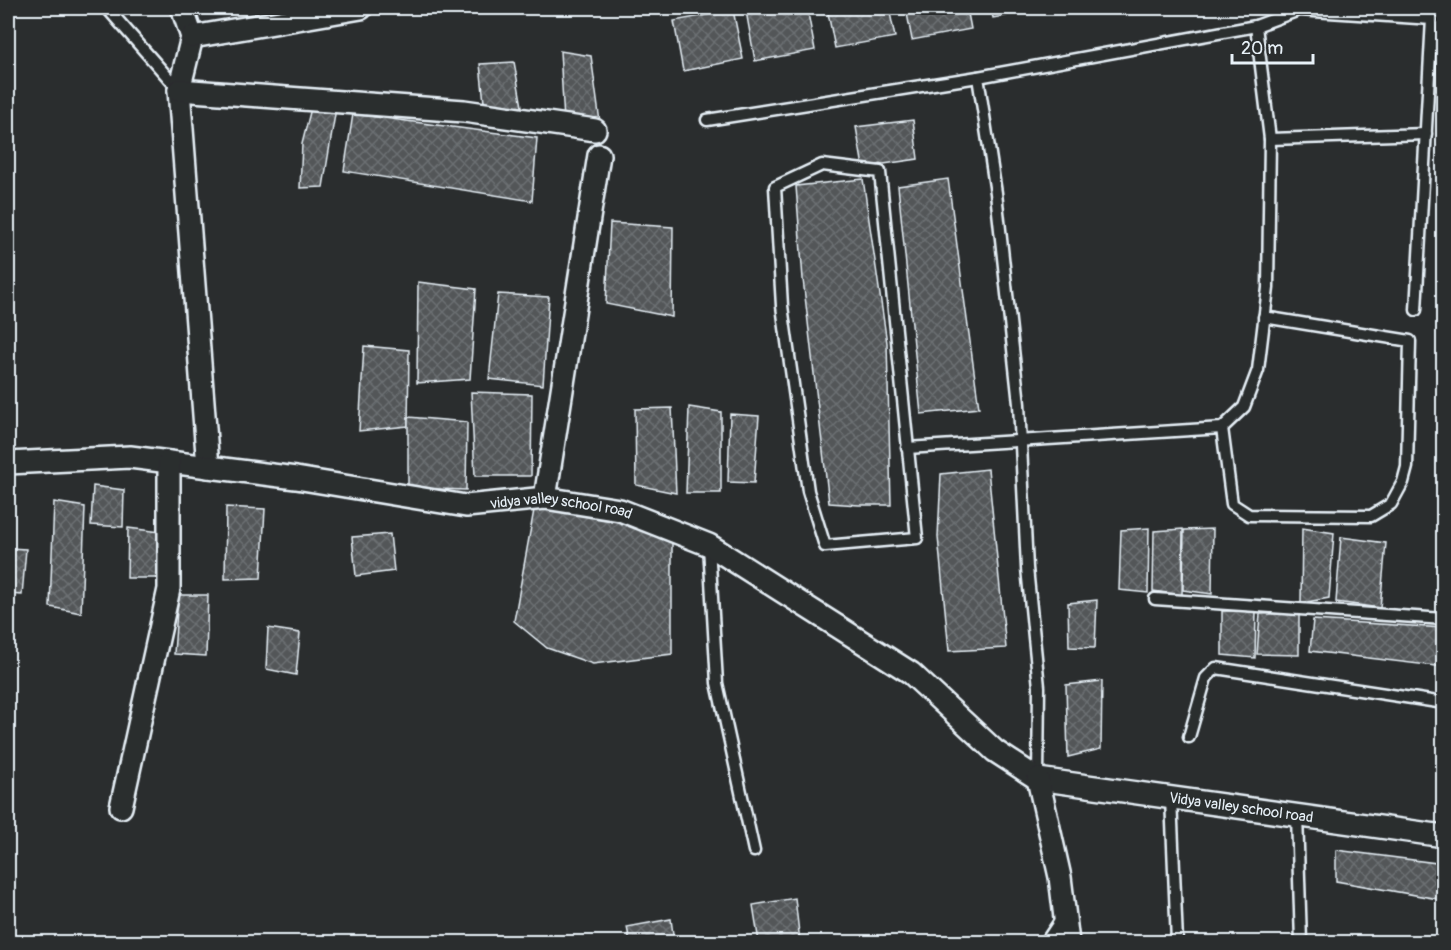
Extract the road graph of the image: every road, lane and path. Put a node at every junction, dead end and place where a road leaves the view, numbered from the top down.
1 (107, 8) edge
2 (182, 8) edge
3 (361, 8) edge
4 (1256, 26) junction
5 (192, 37) junction
6 (978, 77) junction
7 (179, 90) junction
8 (707, 120) dead end
9 (595, 130) dead end
10 (1426, 134) junction
11 (1270, 140) junction
12 (598, 155) dead end
13 (1416, 310) dead end
14 (1264, 317) junction
15 (1222, 428) junction
16 (1021, 442) junction
17 (907, 448) junction
18 (169, 462) junction
19 (8, 464) edge
20 (208, 467) junction
21 (545, 498) junction
22 (709, 545) junction
23 (1155, 599) dead end
24 (1443, 619) edge
25 (1443, 703) edge
26 (1189, 736) dead end
27 (1038, 779) junction
28 (1171, 798) junction
29 (121, 807) dead end
30 (1296, 815) junction
31 (1443, 836) edge
32 (754, 851) dead end
33 (1064, 916) junction
34 (1046, 942) edge
35 (1068, 942) edge
36 (1177, 942) edge
37 (1301, 942) edge

1 - 7 lane
2 - 5 street
3 - 5 street
4 - 6 lane
4 - 10 lane
4 - 11 lane
5 - 7 street
6 - 8 lane
6 - 16 lane
7 - 9 street
7 - 20 street
10 - 11 lane
10 - 13 lane
11 - 14 lane
12 - 21 street
14 - 15 lane
14 - 15 lane
15 - 16 lane
16 - 17 lane
16 - 27 lane
17 - 17 lane
18 - 19 street, vidya valley school road
18 - 20 street, vidya valley school road
18 - 29 street
20 - 21 street, vidya valley school road
21 - 22 street, vidya valley school road
22 - 27 street, vidya valley school road
22 - 32 lane
23 - 24 lane
25 - 26 lane
27 - 28 street, Vidya valley school road
27 - 33 street
28 - 30 street, Vidya valley school road
28 - 36 lane
30 - 31 street, Vidya valley school road
30 - 37 lane
33 - 34 lane
33 - 35 street

